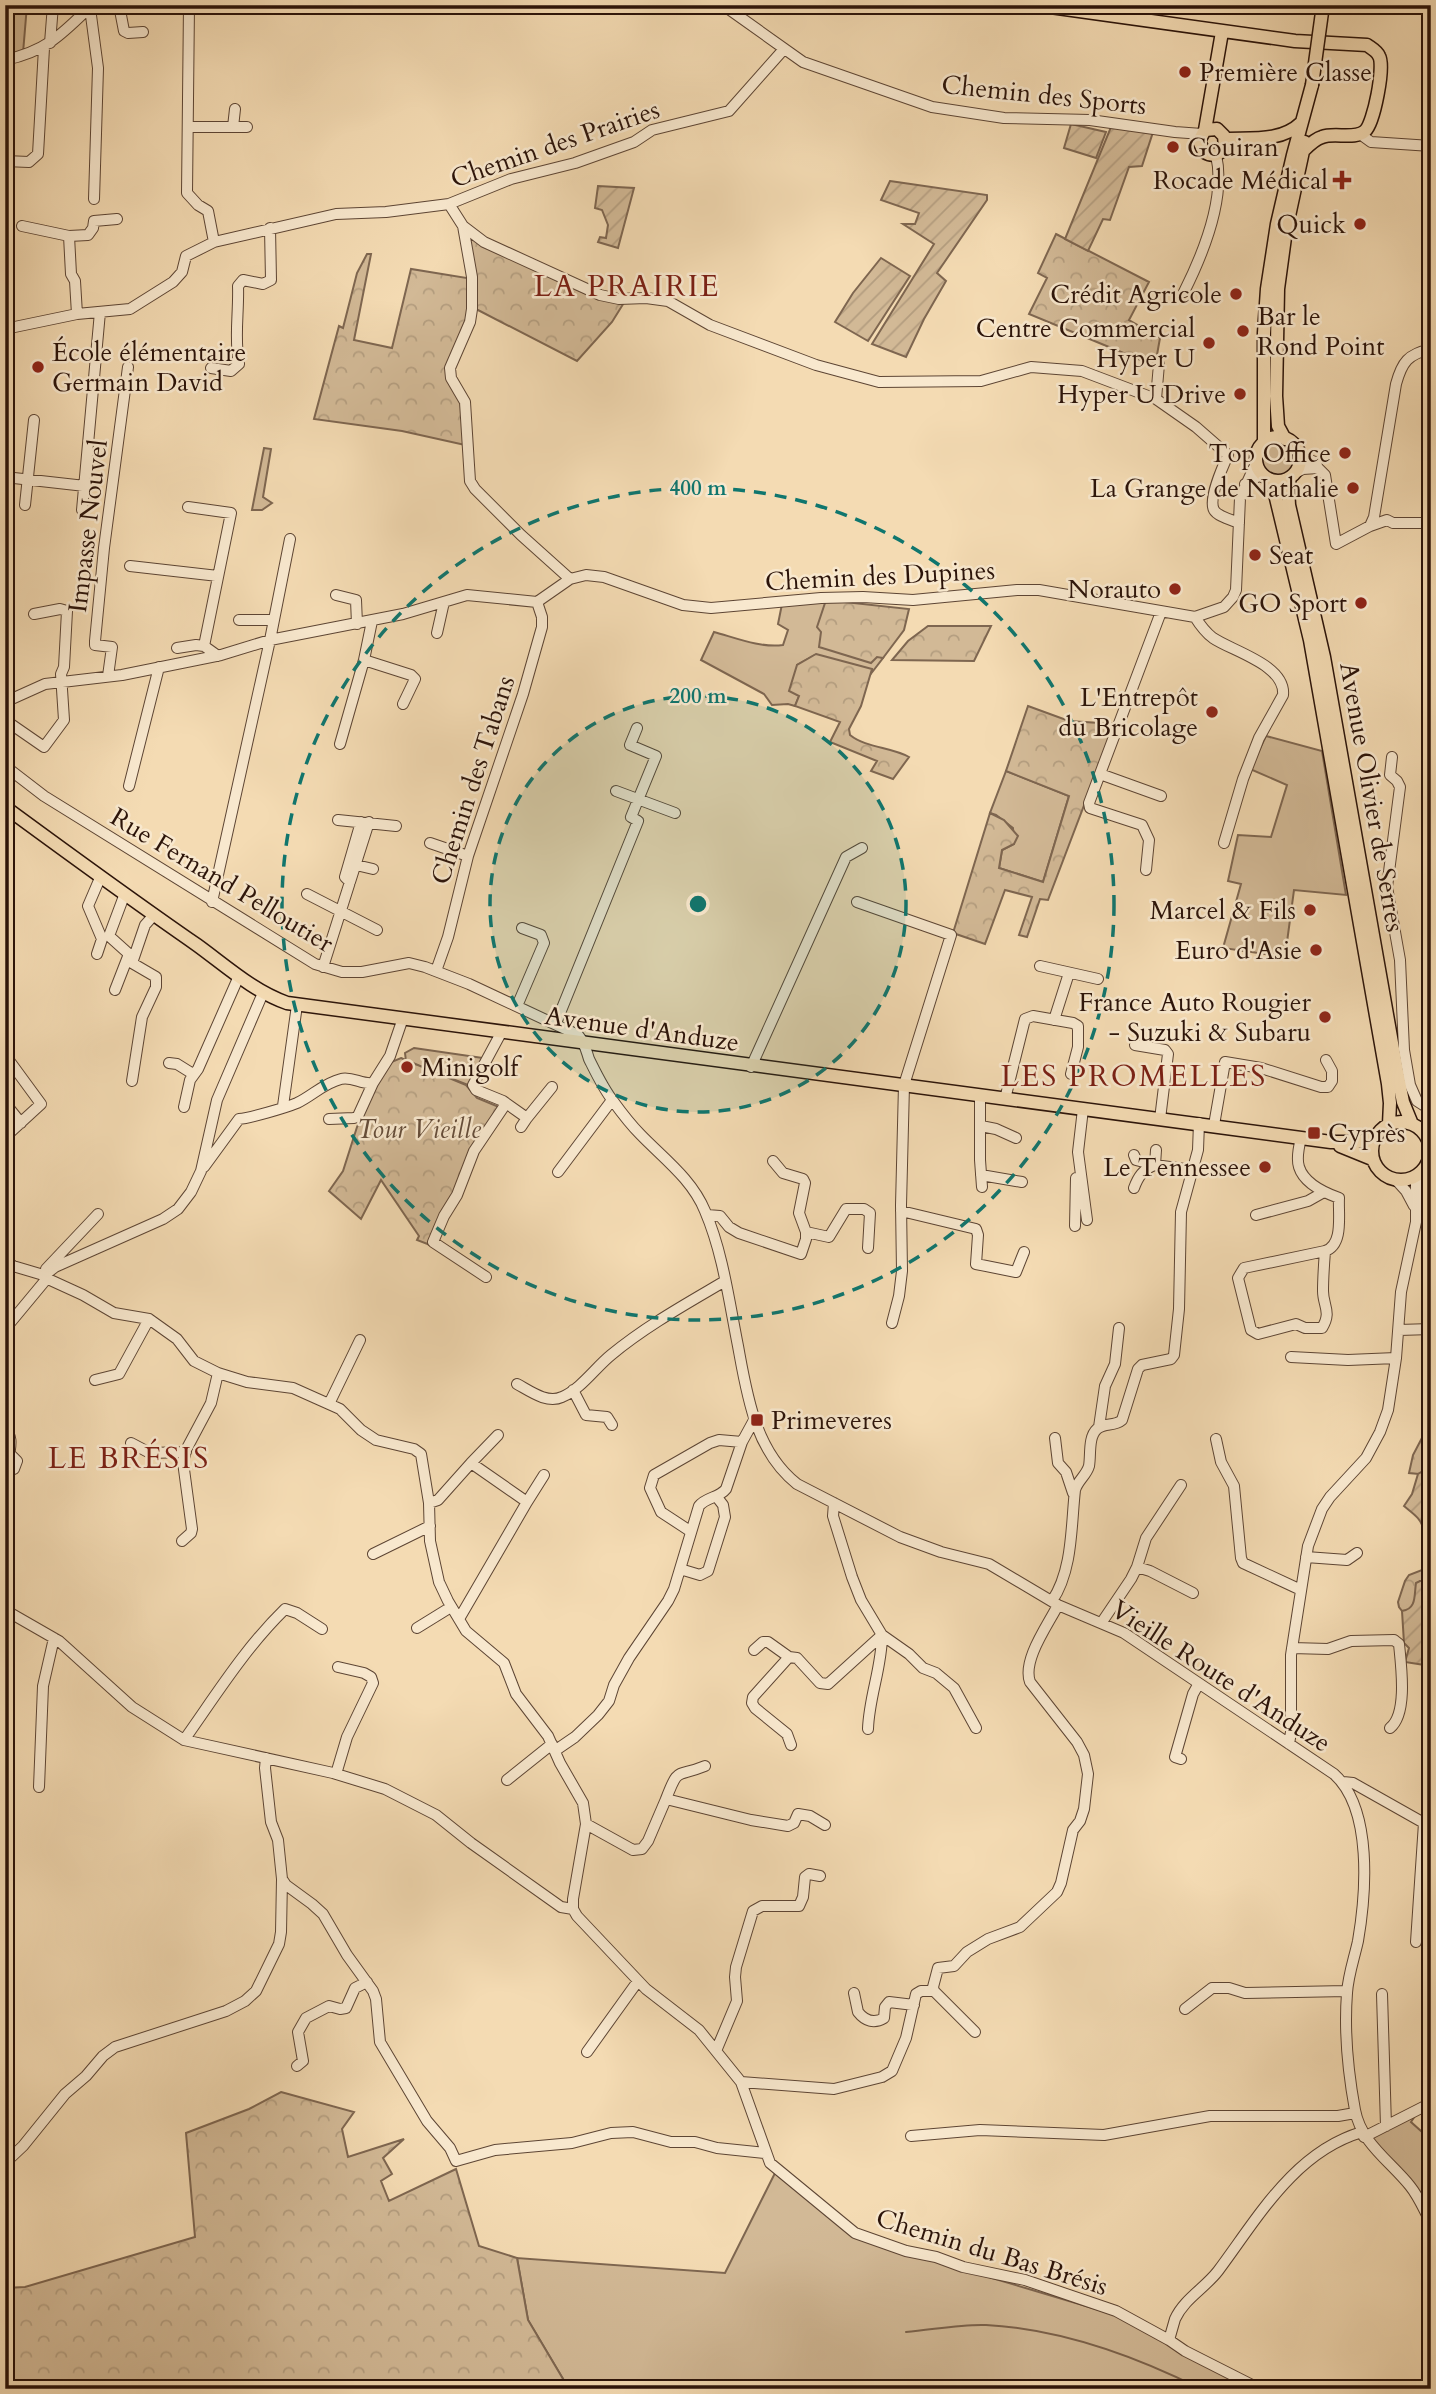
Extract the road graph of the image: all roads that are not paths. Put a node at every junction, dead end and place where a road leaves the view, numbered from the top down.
1 (53, 5) edge
2 (119, 5) edge
3 (189, 5) edge
4 (310, 5) edge
5 (323, 5) edge
6 (723, 5) edge
7 (1036, 5) edge
8 (1323, 5) edge
9 (91, 6) edge
10 (143, 32) dead end
11 (1222, 32) junction
12 (47, 46) junction
13 (784, 49) junction
14 (5, 60) edge
15 (235, 109) dead end
16 (1304, 124) junction
17 (188, 127) junction
18 (233, 127) junction
19 (247, 127) dead end
20 (1360, 134) junction
21 (1324, 135) junction
22 (1277, 137) junction
23 (1213, 143) junction
24 (1431, 146) edge
25 (1298, 152) junction
26 (5, 161) edge
27 (94, 199) dead end
28 (449, 204) junction
29 (117, 219) dead end
30 (22, 226) dead end
31 (463, 226) junction
32 (270, 228) junction
33 (69, 236) junction
34 (214, 242) junction
35 (1184, 292) dead end
36 (100, 312) junction
37 (77, 314) junction
38 (5, 329) edge
39 (1431, 349) edge
40 (1159, 364) dead end
41 (128, 367) dead end
42 (211, 368) dead end
43 (1156, 399) junction
44 (34, 420) dead end
45 (1285, 439) junction
46 (1264, 442) junction
47 (1300, 456) junction
48 (1318, 468) junction
49 (1263, 472) junction
50 (1293, 475) junction
51 (5, 477) edge
52 (29, 480) junction
53 (85, 486) junction
54 (25, 505) dead end
55 (1240, 506) junction
56 (188, 507) dead end
57 (82, 510) dead end
58 (1224, 516) junction
59 (1239, 523) junction
60 (1431, 523) edge
61 (1370, 526) junction
62 (290, 539) dead end
63 (130, 566) dead end
64 (218, 576) junction
65 (570, 579) junction
66 (336, 595) dead end
67 (444, 602) junction
68 (537, 602) junction
69 (1161, 612) junction
70 (34, 614) dead end
71 (1195, 617) junction
72 (239, 620) dead end
73 (273, 620) junction
74 (372, 621) junction
75 (357, 624) junction
76 (437, 633) dead end
77 (270, 640) junction
78 (204, 646) junction
79 (177, 648) dead end
80 (218, 656) junction
81 (364, 660) junction
82 (159, 667) junction
83 (108, 677) junction
84 (61, 682) junction
85 (5, 702) edge
86 (403, 704) dead end
87 (5, 720) edge
88 (637, 728) dead end
89 (340, 744) dead end
90 (1392, 757) dead end
91 (5, 766) edge
92 (1100, 774) junction
93 (129, 786) dead end
94 (617, 791) dead end
95 (1161, 796) dead end
96 (638, 799) junction
97 (5, 807) edge
98 (675, 813) dead end
99 (338, 820) dead end
100 (365, 822) junction
101 (396, 826) dead end
102 (430, 843) dead end
103 (1224, 843) dead end
104 (862, 848) dead end
105 (468, 856) junction
106 (356, 865) junction
107 (373, 869) dead end
108 (1146, 870) dead end
109 (100, 878) junction
110 (350, 882) junction
111 (307, 894) dead end
112 (124, 896) junction
113 (212, 902) junction
114 (857, 902) dead end
115 (341, 912) junction
116 (153, 916) junction
117 (522, 928) dead end
118 (377, 930) dead end
119 (97, 954) dead end
120 (1040, 966) dead end
121 (323, 967) junction
122 (436, 971) junction
123 (1069, 973) junction
124 (239, 976) junction
125 (1098, 979) dead end
126 (115, 990) dead end
127 (264, 993) junction
128 (297, 1005) junction
129 (517, 1006) junction
130 (403, 1018) junction
131 (1054, 1020) junction
132 (556, 1023) junction
133 (501, 1033) junction
134 (585, 1043) junction
135 (1135, 1045) dead end
136 (8, 1059) dead end
137 (1326, 1060) dead end
138 (169, 1063) dead end
139 (751, 1066) junction
140 (193, 1074) junction
141 (1071, 1074) dead end
142 (132, 1081) dead end
143 (373, 1083) junction
144 (904, 1085) junction
145 (552, 1087) dead end
146 (980, 1096) junction
147 (1005, 1099) junction
148 (612, 1100) junction
149 (503, 1101) junction
150 (5, 1103) edge
151 (283, 1106) junction
152 (184, 1107) dead end
153 (1083, 1109) junction
154 (1431, 1110) edge
155 (329, 1119) dead end
156 (1160, 1119) junction
157 (21, 1123) junction
158 (1199, 1123) junction
159 (1389, 1124) junction
160 (1412, 1124) junction
161 (1214, 1125) junction
162 (981, 1126) junction
163 (1428, 1132) edge
164 (5, 1137) edge
165 (1016, 1138) dead end
166 (1301, 1138) junction
167 (1374, 1139) junction
168 (1331, 1142) junction
169 (1156, 1150) dead end
170 (1430, 1151) edge
171 (1134, 1155) dead end
172 (1372, 1159) junction
173 (773, 1161) dead end
174 (1154, 1166) junction
175 (1079, 1168) junction
176 (1192, 1170) junction
177 (201, 1171) junction
178 (558, 1172) dead end
179 (981, 1175) junction
180 (1423, 1175) edge
181 (1396, 1180) junction
182 (1022, 1182) dead end
183 (982, 1187) dead end
184 (1134, 1188) dead end
185 (1324, 1192) junction
186 (1415, 1209) junction
187 (901, 1212) junction
188 (98, 1214) dead end
189 (707, 1215) junction
190 (1256, 1215) dead end
191 (1087, 1220) dead end
192 (1075, 1226) dead end
193 (806, 1232) junction
194 (868, 1248) dead end
195 (1325, 1251) junction
196 (1024, 1252) dead end
197 (5, 1259) edge
198 (44, 1276) junction
199 (486, 1277) dead end
200 (724, 1281) junction
201 (149, 1319) junction
202 (892, 1323) dead end
203 (1119, 1328) dead end
204 (5, 1329) edge
205 (1431, 1329) edge
206 (1399, 1330) junction
207 (360, 1340) dead end
208 (1291, 1357) dead end
209 (1396, 1358) junction
210 (218, 1373) junction
211 (95, 1380) dead end
212 (517, 1384) dead end
213 (573, 1390) junction
214 (329, 1404) junction
215 (754, 1420) junction
216 (612, 1425) dead end
217 (1099, 1427) junction
218 (5, 1429) edge
219 (498, 1434) dead end
220 (1055, 1438) dead end
221 (1216, 1439) dead end
222 (742, 1442) junction
223 (131, 1443) dead end
224 (186, 1452) junction
225 (10, 1454) dead end
226 (471, 1463) junction
227 (544, 1475) dead end
228 (1181, 1485) dead end
229 (716, 1496) junction
230 (1074, 1497) junction
231 (527, 1502) junction
232 (429, 1503) junction
233 (834, 1503) junction
234 (430, 1526) junction
235 (690, 1531) junction
236 (182, 1541) dead end
237 (1357, 1553) dead end
238 (373, 1554) dead end
239 (1306, 1557) junction
240 (1137, 1567) junction
241 (680, 1569) junction
242 (1301, 1591) junction
243 (1193, 1593) dead end
244 (1055, 1603) junction
245 (451, 1607) junction
246 (5, 1610) edge
247 (459, 1619) junction
248 (1102, 1622) junction
249 (417, 1628) dead end
250 (322, 1629) dead end
251 (882, 1635) junction
252 (54, 1638) junction
253 (1292, 1647) junction
254 (754, 1650) dead end
255 (789, 1657) junction
256 (338, 1667) dead end
257 (1198, 1685) junction
258 (976, 1728) dead end
259 (1390, 1728) dead end
260 (868, 1729) dead end
261 (184, 1740) junction
262 (1289, 1744) junction
263 (790, 1745) dead end
264 (554, 1747) junction
265 (266, 1758) junction
266 (1181, 1759) dead end
267 (705, 1766) dead end
268 (336, 1774) junction
269 (507, 1780) dead end
270 (1343, 1782) junction
271 (39, 1787) dead end
272 (666, 1799) junction
273 (586, 1824) junction
274 (825, 1825) dead end
275 (1427, 1825) edge
276 (820, 1876) dead end
277 (282, 1879) junction
278 (573, 1909) junction
279 (1416, 1942) dead end
280 (638, 1981) junction
281 (367, 1982) junction
282 (934, 1991) junction
283 (1347, 1991) junction
284 (854, 1993) dead end
285 (1382, 1994) dead end
286 (914, 2004) junction
287 (1185, 2010) dead end
288 (975, 2032) dead end
289 (716, 2051) junction
290 (587, 2052) dead end
291 (297, 2066) dead end
292 (741, 2082) junction
293 (1431, 2103) edge
294 (1356, 2113) junction
295 (1386, 2126) junction
296 (1363, 2135) junction
297 (911, 2136) dead end
298 (765, 2153) junction
299 (5, 2163) edge
300 (1431, 2223) edge
301 (1169, 2340) junction
302 (1259, 2389) edge

1 - 12 street
2 - 10 street
3 - 17 street
4 - 5 street
6 - 13 street, Chemin des Sports
7 - 11 main road
8 - 16 main road, bridge
9 - 12 street
9 - 27 street
11 - 20 main road
11 - 23 main road
12 - 14 street
12 - 26 street
13 - 23 street, Chemin des Sports
13 - 28 street, Chemin des Prairies
15 - 18 street
16 - 21 main road
16 - 22 main road
16 - 25 main road
17 - 18 street
17 - 34 street
18 - 19 street
20 - 21 main road
20 - 24 street
21 - 25 main road
22 - 23 main road, Chemin des Sports
22 - 25 main road
23 - 35 street
25 - 45 main road
25 - 46 main road
28 - 31 street
28 - 32 street, Chemin des Prairies
29 - 33 street
30 - 33 street
31 - 43 street
31 - 65 street
32 - 34 street, Chemin des Prairies
32 - 42 street
33 - 37 street
34 - 36 street, Chemin des Prairies
36 - 37 street, Chemin des Prairies
36 - 53 street
37 - 38 street, Chemin des Prairies
39 - 61 street
40 - 43 street
41 - 83 street, Impasse Nouvel
43 - 58 street
44 - 52 street
45 - 46 main road
45 - 47 main road
46 - 49 main road
47 - 48 street
47 - 50 main road
48 - 50 street
48 - 61 street
49 - 50 main road
49 - 55 street
49 - 159 main road, Avenue Olivier de Serres
50 - 160 main road, Avenue Olivier de Serres
51 - 52 street
52 - 53 street
52 - 54 street
53 - 57 street
55 - 58 street
55 - 59 street
56 - 64 street
58 - 59 street
59 - 71 street
60 - 61 street
62 - 73 street
63 - 64 street
64 - 78 street
65 - 68 street
65 - 69 street, Chemin des Dupines
66 - 75 street
67 - 68 street
67 - 74 street
67 - 76 street
68 - 105 street, Chemin des Tabans
69 - 71 street, Chemin des Dupines
69 - 92 street
70 - 84 street
71 - 103 street
72 - 73 street
73 - 77 street
74 - 75 street
74 - 81 street
75 - 77 street
77 - 80 street
77 - 113 street
78 - 79 street
78 - 80 street
80 - 82 street
81 - 86 street
81 - 89 street
82 - 83 street
82 - 93 street
83 - 84 street
84 - 85 street
84 - 87 street
88 - 96 street
90 - 154 street
91 - 113 street, Rue Fernand Pelloutier
92 - 95 street
92 - 108 street
94 - 96 street
96 - 98 street
96 - 132 street
97 - 109 main road, Avenue d'Anduze
99 - 100 street
100 - 101 street
100 - 106 street
100 - 110 street
102 - 105 street
104 - 139 street
105 - 122 street, Chemin des Tabans
106 - 107 street
106 - 110 street
109 - 112 main road, Avenue d'Anduze
109 - 119 street
110 - 115 street
111 - 115 street
112 - 116 main road, Avenue d'Anduze
112 - 126 street
113 - 121 street, Rue Fernand Pelloutier
114 - 144 street
115 - 118 street
115 - 121 street
116 - 124 main road, Avenue d'Anduze
116 - 142 street
117 - 129 street
120 - 123 street
121 - 122 street, Rue Fernand Pelloutier
122 - 129 street, Rue Fernand Pelloutier
123 - 125 street
123 - 131 street
124 - 127 main road, Avenue d'Anduze
124 - 140 street
127 - 128 main road, Avenue d'Anduze
127 - 177 street
128 - 130 main road, Avenue d'Anduze
128 - 151 street
129 - 132 street, Rue Fernand Pelloutier
130 - 133 main road, Avenue d'Anduze
130 - 143 street
131 - 141 street
131 - 147 street
132 - 134 street, Rue Fernand Pelloutier
133 - 134 main road, Avenue d'Anduze
133 - 149 street
134 - 139 main road, Avenue d'Anduze
134 - 148 street, Vieille Route d'Anduze
135 - 156 street
136 - 157 street
137 - 161 street
138 - 140 street
139 - 144 main road, Avenue d'Anduze
140 - 152 street
143 - 151 street
143 - 155 street
144 - 146 main road, Avenue d'Anduze
144 - 187 street
145 - 149 street
146 - 147 main road, Avenue d'Anduze
146 - 162 street
147 - 153 main road, Avenue d'Anduze
148 - 178 street
148 - 189 street, Vieille Route d'Anduze
149 - 199 street
150 - 157 street
151 - 177 street
153 - 156 main road, Avenue d'Anduze
153 - 175 street
156 - 158 main road, Avenue d'Anduze
157 - 164 street
158 - 161 main road, Avenue d'Anduze
158 - 176 street
159 - 160 main road
159 - 167 main road
160 - 163 main road
161 - 166 main road, Avenue d'Anduze
162 - 165 street
162 - 179 street
163 - 170 main road
166 - 168 main road, Avenue d'Anduze
166 - 185 street
167 - 168 main road, Avenue d'Anduze
167 - 172 main road
168 - 172 main road, Avenue d'Anduze
169 - 174 street
170 - 180 main road
171 - 174 street
172 - 181 main road
173 - 193 street
174 - 176 street
174 - 184 street
175 - 191 street
175 - 192 street
176 - 217 street
177 - 198 street
179 - 182 street
179 - 183 street
180 - 181 main road
180 - 186 street
181 - 186 street
185 - 190 street
185 - 195 street
186 - 206 street
187 - 196 street
187 - 202 street
188 - 198 street
189 - 193 street
189 - 200 street, Vieille Route d'Anduze
193 - 194 street
195 - 195 street
197 - 198 street
198 - 201 street
198 - 204 street
200 - 213 street
200 - 215 street, Vieille Route d'Anduze
201 - 210 street
201 - 211 street
203 - 217 street
205 - 206 street
206 - 209 street
207 - 214 street
208 - 209 street
209 - 239 street
210 - 214 street
210 - 224 street
212 - 213 street
213 - 216 street
214 - 232 street
215 - 222 street
215 - 233 street, Vieille Route d'Anduze
217 - 230 street
218 - 225 street
219 - 226 street
220 - 230 street
221 - 242 street
222 - 229 street
222 - 235 street
223 - 224 street
224 - 236 street
226 - 231 street
226 - 232 street
227 - 231 street
228 - 240 street
229 - 235 street
229 - 241 street
230 - 244 street
231 - 247 street
232 - 234 street
233 - 244 street, Vieille Route d'Anduze
233 - 251 street
234 - 238 street
234 - 245 street
235 - 241 street
237 - 239 street
239 - 242 street
240 - 243 street
240 - 248 street
241 - 264 street
242 - 253 street
244 - 248 street, Vieille Route d'Anduze
244 - 282 street
245 - 247 street
245 - 249 street
246 - 252 street
247 - 264 street
248 - 257 street, Vieille Route d'Anduze
250 - 261 street
251 - 255 street
251 - 258 street
251 - 260 street
252 - 261 street
252 - 271 street
253 - 259 street
253 - 262 street
254 - 255 street
255 - 263 street
256 - 268 street
257 - 262 street, Vieille Route d'Anduze
257 - 266 street
261 - 265 street
262 - 270 street, Vieille Route d'Anduze
264 - 269 street
264 - 273 street
265 - 268 street
265 - 277 street
267 - 272 street
268 - 278 street
270 - 275 street
270 - 283 street, Vieille Route d'Anduze
272 - 273 street
272 - 274 street
273 - 278 street
275 - 279 street
276 - 289 street
277 - 281 street
277 - 299 street
278 - 280 street, Chemin du Bas Brésis
280 - 289 street, Chemin du Bas Brésis
280 - 290 street
281 - 291 street
281 - 298 street
282 - 286 street
282 - 288 street
283 - 287 street
283 - 294 street, Vieille Route d'Anduze
284 - 286 street
285 - 295 street
286 - 292 street
289 - 292 street, Chemin du Bas Brésis
292 - 298 street, Chemin du Bas Brésis
293 - 295 street
294 - 296 street, Vieille Route d'Anduze
294 - 297 street
295 - 296 street
296 - 300 street, Vieille Route d'Anduze
296 - 301 street
298 - 301 street, Chemin du Bas Brésis
301 - 302 street, Chemin du Bas Brésis

